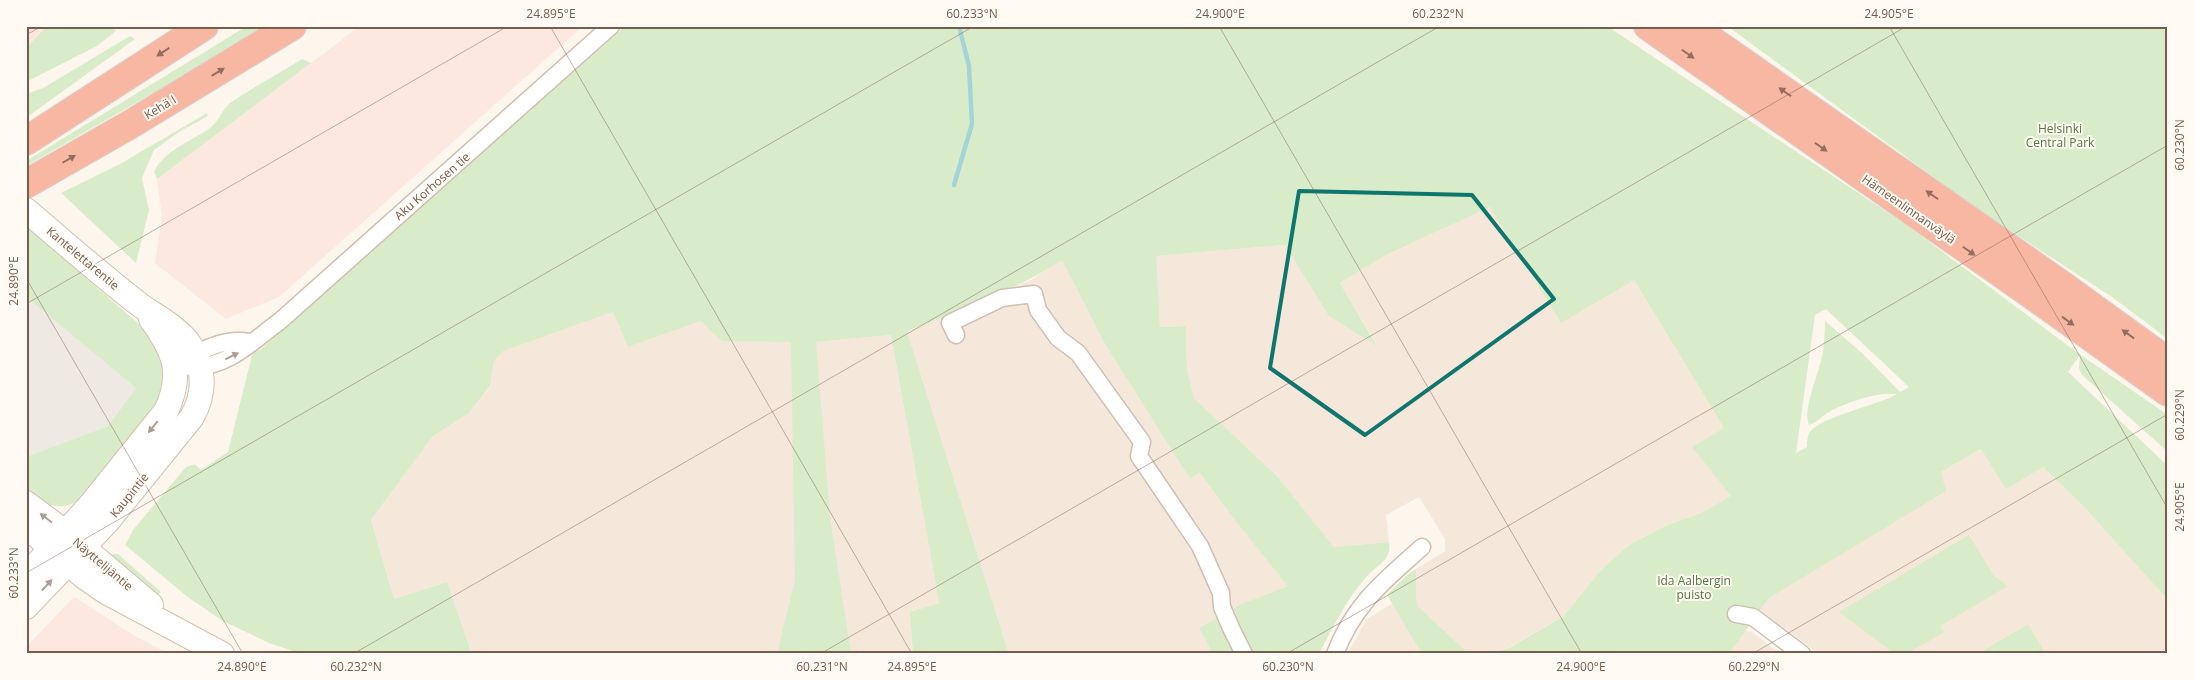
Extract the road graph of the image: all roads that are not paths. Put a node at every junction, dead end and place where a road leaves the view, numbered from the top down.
1 (204, 26) edge
2 (292, 26) edge
3 (611, 26) edge
4 (1648, 26) edge
5 (1691, 26) edge
6 (26, 142) edge
7 (26, 184) edge
8 (26, 210) edge
9 (956, 335) dead end
10 (2168, 362) edge
11 (190, 363) junction
12 (2168, 392) edge
13 (26, 503) edge
14 (26, 526) edge
15 (1422, 547) dead end
16 (67, 548) junction
17 (26, 576) edge
18 (26, 607) edge
19 (1736, 614) dead end
20 (222, 654) edge
21 (1244, 654) edge
22 (1335, 654) edge
23 (1802, 654) edge

1 -> 6 highway
7 -> 2 highway, Kehä I
3 - 11 street, Aku Korhosen tie
4 -> 12 highway, Hämeenlinnanväylä
10 -> 5 highway, Hämeenlinnanväylä
8 - 11 main road, Kantelettarentie
9 - 21 street
11 - 16 main road, Kaupintie
16 -> 13 main road, Näyttelijäntie
14 - 16 main road, Näyttelijäntie
15 - 22 street
16 - 17 main road, Kaupintie
18 -> 16 main road, Kaupintie
16 - 20 main road, Näyttelijäntie
19 - 23 street

